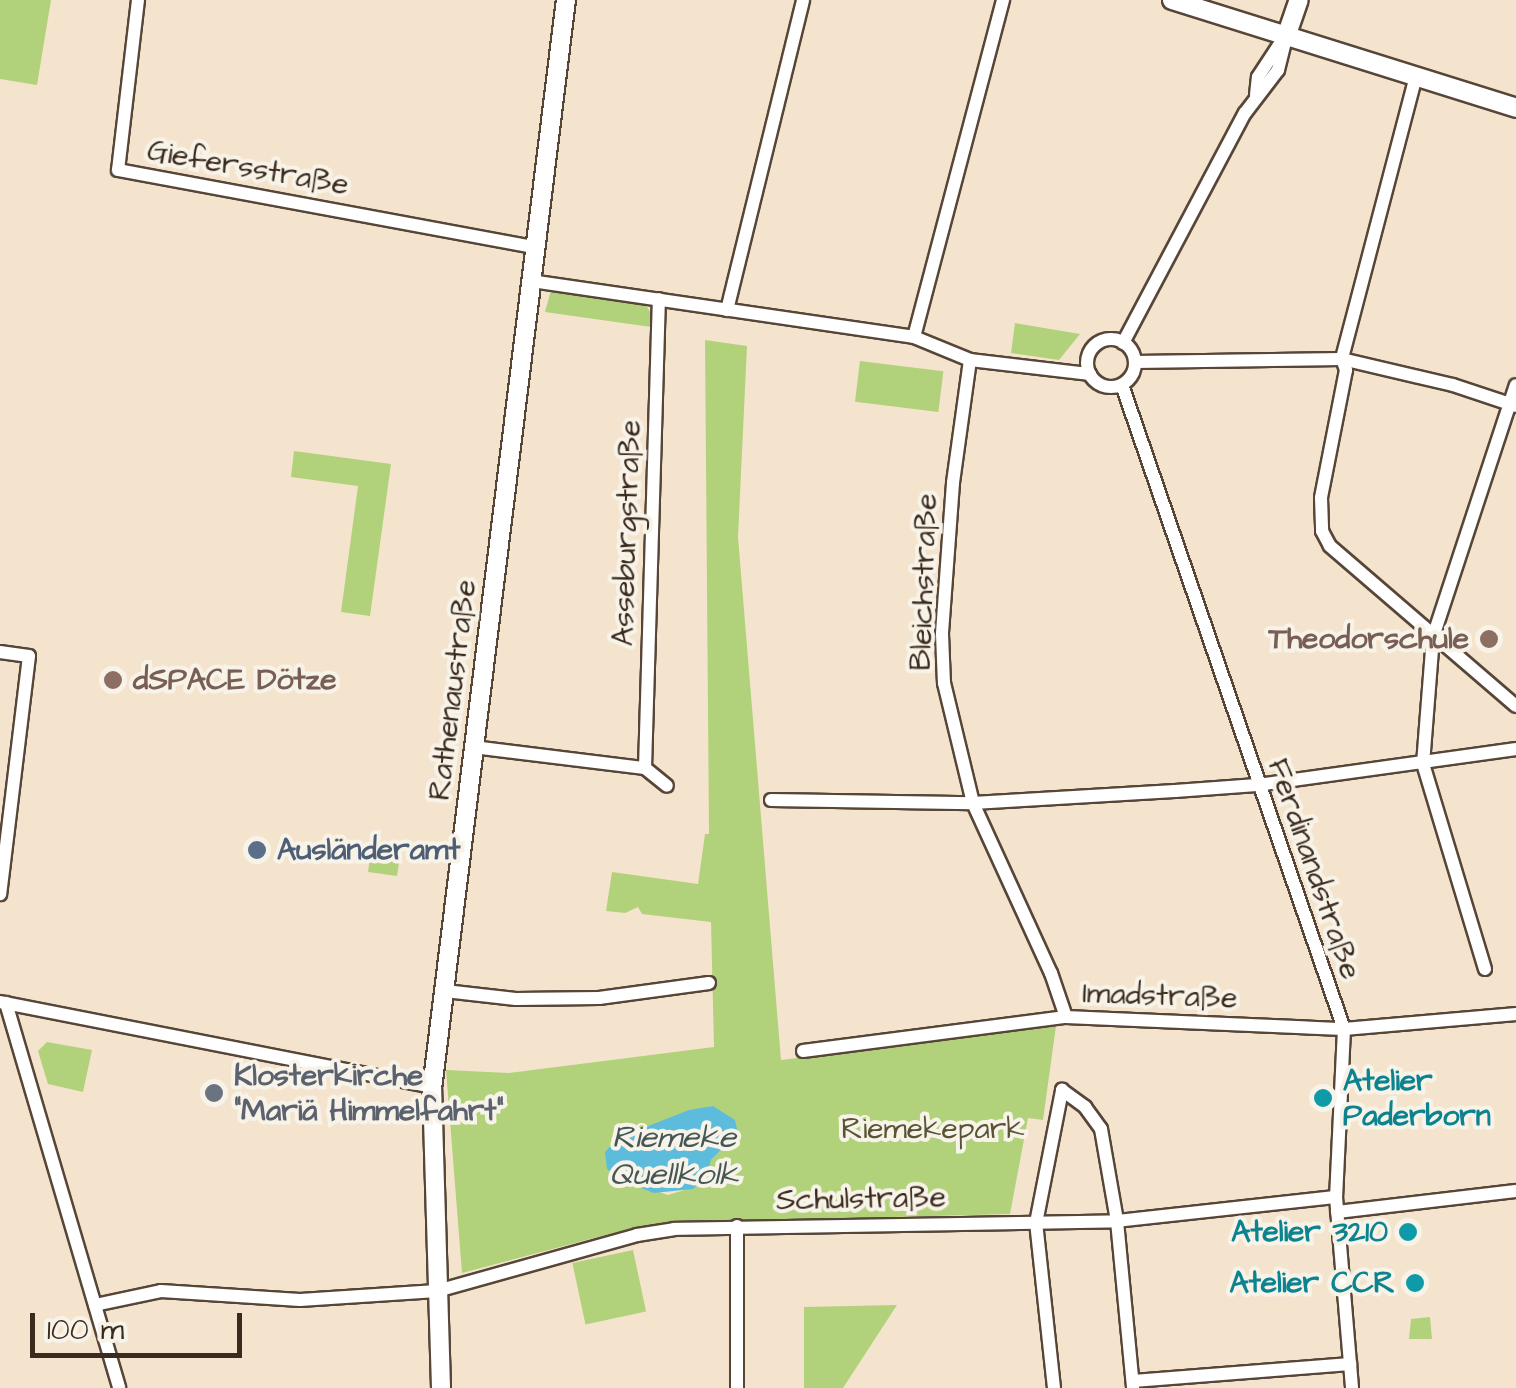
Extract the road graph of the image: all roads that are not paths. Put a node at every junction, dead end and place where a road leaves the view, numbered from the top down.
1 (138, 0) edge
2 (566, 0) edge
3 (803, 0) edge
4 (1003, 0) edge
5 (1172, 0) edge
6 (1299, 0) edge
7 (1286, 34) junction
8 (1416, 76) junction
9 (1516, 108) edge
10 (536, 247) junction
11 (531, 282) junction
12 (659, 299) junction
13 (727, 310) junction
14 (914, 337) junction
15 (1123, 342) junction
16 (1342, 359) junction
17 (970, 360) junction
18 (1135, 362) junction
19 (1090, 374) junction
20 (1122, 384) junction
21 (1516, 385) edge
22 (1513, 406) edge
23 (1433, 636) junction
24 (0, 652) edge
25 (1516, 706) edge
26 (473, 747) junction
27 (1516, 750) edge
28 (1423, 764) junction
29 (646, 768) junction
30 (1258, 785) junction
31 (668, 786) dead end
32 (770, 800) dead end
33 (973, 804) junction
34 (0, 894) edge
35 (1484, 970) dead end
36 (710, 983) dead end
37 (445, 991) junction
38 (3, 1002) edge
39 (1516, 1014) edge
40 (1066, 1017) junction
41 (1344, 1030) junction
42 (803, 1051) dead end
43 (433, 1086) junction
44 (1516, 1191) edge
45 (1336, 1197) junction
46 (1337, 1212) junction
47 (1117, 1220) junction
48 (1036, 1223) junction
49 (737, 1226) junction
50 (437, 1291) junction
51 (95, 1305) junction
52 (1350, 1364) junction
53 (1133, 1385) edge
54 (119, 1388) edge
55 (441, 1388) edge
56 (738, 1388) edge
57 (1054, 1388) edge
58 (1352, 1388) edge

1 - 10 street, Giefersstraße
2 - 10 street, Rathenaustraße
3 - 13 street
4 - 14 street
5 - 7 street
6 - 7 street
7 - 8 street
7 - 15 street
8 - 9 street
8 - 16 street
10 - 11 street, Rathenaustraße
11 - 12 street
11 - 26 street, Rathenaustraße
12 - 13 street
12 - 29 street, Asseburgstraße
13 - 14 street
14 - 17 street
15 - 18 street
15 - 19 street
16 - 18 street
16 - 22 street
16 - 23 street
17 - 19 street
17 - 33 street, Bleichstraße
18 - 20 street
19 - 20 street
20 - 30 street, Ferdinandstraße
21 - 22 street
22 - 23 street
23 - 25 street
23 - 28 street
24 - 34 street
26 - 29 street
26 - 37 street, Rathenaustraße
27 - 28 street
28 - 30 street
28 - 35 street
29 - 31 street
30 - 33 street
30 - 41 street, Ferdinandstraße
32 - 33 street
33 - 40 street, Bleichstraße
36 - 37 street
37 - 43 street, Rathenaustraße
38 - 43 street
38 - 51 street
39 - 41 street, Imadstraße
40 - 41 street, Imadstraße
40 - 42 street, Imadstraße
41 - 45 street, Ferdinandstraße
43 - 50 street, Rathenaustraße
44 - 46 street
45 - 46 street, Ferdinandstraße
45 - 47 street, Schulstraße
46 - 52 street, Ferdinandstraße
47 - 48 street, Schulstraße
47 - 48 street
47 - 53 street
48 - 49 street, Schulstraße
48 - 57 street
49 - 50 street, Schulstraße
49 - 56 street
50 - 51 street, Schulstraße
50 - 55 street, Rathenaustraße
51 - 54 street
52 - 53 street
52 - 58 street, Ferdinandstraße

